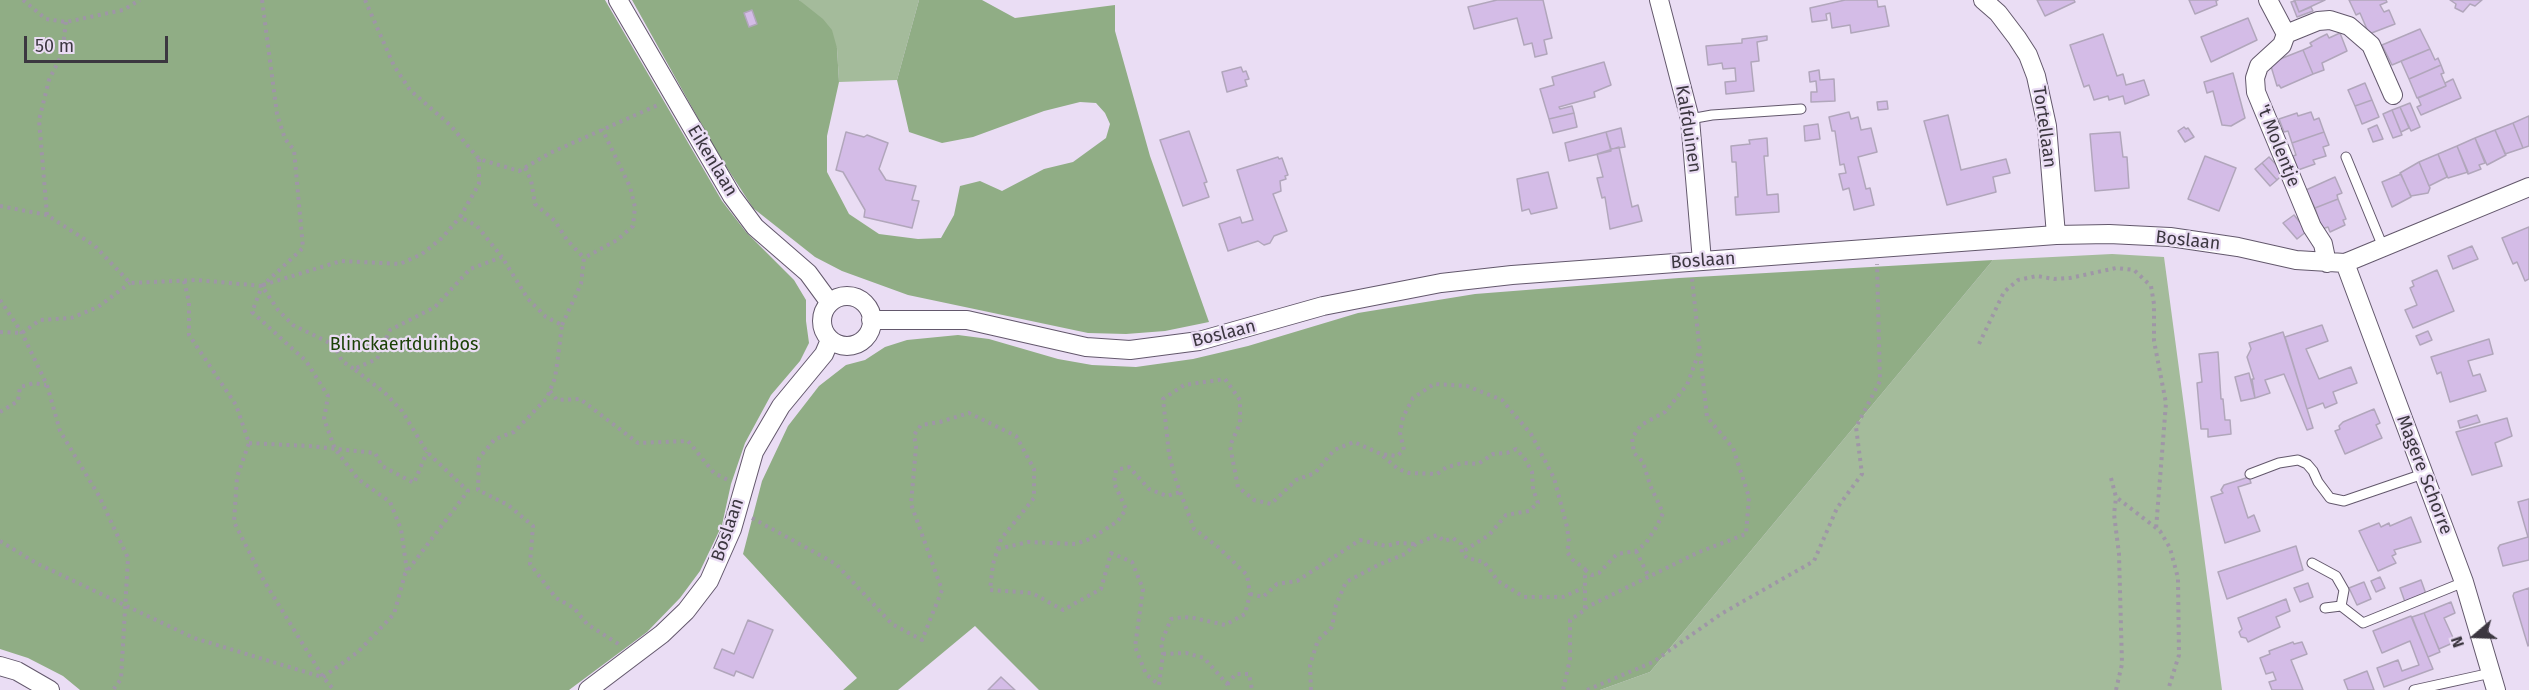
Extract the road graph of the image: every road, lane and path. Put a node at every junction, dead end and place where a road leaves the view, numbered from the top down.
1 (23, 0) edge
2 (140, 0) edge
3 (262, 0) edge
4 (365, 0) edge
5 (618, 0) edge
6 (1659, 0) edge
7 (1983, 0) edge
8 (2268, 0) edge
9 (66, 22) junction
10 (2286, 34) junction
11 (2393, 95) dead end
12 (675, 98) junction
13 (1801, 109) dead end
14 (1690, 119) junction
15 (602, 129) junction
16 (2346, 157) dead end
17 (478, 159) junction
18 (525, 168) junction
19 (2529, 187) edge
20 (0, 206) edge
21 (46, 215) junction
22 (460, 217) junction
23 (2056, 235) junction
24 (2382, 247) junction
25 (1877, 248) junction
26 (502, 257) junction
27 (584, 258) junction
28 (1693, 262) junction
29 (2336, 263) junction
30 (184, 281) junction
31 (130, 283) junction
32 (262, 286) junction
33 (0, 300) edge
34 (830, 303) junction
35 (871, 320) junction
36 (562, 325) junction
37 (0, 332) edge
38 (22, 333) junction
39 (830, 340) junction
40 (1979, 344) dead end
41 (1700, 349) junction
42 (354, 369) junction
43 (47, 385) junction
44 (550, 390) junction
45 (0, 412) edge
46 (249, 443) junction
47 (335, 449) junction
48 (426, 452) junction
49 (1382, 454) junction
50 (2250, 474) dead end
51 (2423, 474) junction
52 (2111, 478) dead end
53 (743, 487) junction
54 (478, 490) junction
55 (468, 491) junction
56 (1180, 492) junction
57 (2116, 497) junction
58 (737, 509) junction
59 (2156, 529) junction
60 (0, 541) edge
61 (1417, 544) junction
62 (998, 549) junction
63 (1636, 550) junction
64 (1462, 553) junction
65 (2312, 563) dead end
66 (1585, 569) junction
67 (407, 571) junction
68 (1649, 577) junction
69 (2464, 582) junction
70 (1584, 588) junction
71 (1250, 594) junction
72 (2341, 606) junction
73 (127, 608) junction
74 (1585, 608) junction
75 (2325, 609) dead end
76 (636, 654) junction
77 (1163, 654) junction
78 (0, 666) edge
79 (323, 677) junction
80 (2493, 681) edge
81 (1227, 684) junction
82 (1159, 688) edge
83 (50, 690) edge
84 (113, 690) edge
85 (334, 690) edge
86 (588, 690) edge
87 (1227, 690) edge
88 (1252, 690) edge
89 (1311, 690) edge
90 (1563, 690) edge
91 (1587, 690) edge
92 (2116, 690) edge
93 (2168, 690) edge
94 (2414, 690) edge

1 - 9 path
2 - 9 path
3 - 32 path
4 - 17 path
5 - 12 street, Eikenlaan
6 - 14 street, Kalfduinen
7 - 23 street, Tortellaan
8 - 10 street
9 - 21 path
10 - 11 street
10 - 29 street, 't Molentje
12 - 15 path
12 - 34 street, Eikenlaan
13 - 14 lane
14 - 28 street, Kalfduinen
15 - 18 path
15 - 27 path
16 - 24 lane
17 - 18 path
17 - 22 path
18 - 27 path
19 - 24 street, Boslaan
20 - 21 path
21 - 31 path
22 - 26 path
22 - 32 path
23 - 25 street, Boslaan
23 - 29 street, Boslaan
24 - 29 street, Boslaan
25 - 28 street, Boslaan
25 - 91 path
26 - 36 path
26 - 42 path
27 - 36 path
28 - 35 street, Boslaan
28 - 41 path
29 - 51 street, Magere Schorre
30 - 31 path
30 - 32 path
30 - 46 path
31 - 38 path
32 - 42 path
32 - 47 path
33 - 38 path
34 - 35 street
34 - 39 street
35 - 39 street
36 - 44 path
37 - 38 path
38 - 43 path
39 - 53 street, Boslaan
40 - 59 path
41 - 63 path
41 - 68 path
42 - 48 path
43 - 45 path
43 - 73 path
44 - 53 path
44 - 54 path
46 - 47 path
46 - 79 path
47 - 48 path
47 - 67 path
48 - 55 path
49 - 56 path
49 - 64 path
49 - 66 path
50 - 51 lane
51 - 69 street, Magere Schorre
52 - 57 path
53 - 58 street, Boslaan
54 - 55 path
54 - 76 path
55 - 67 path
56 - 62 path
56 - 71 path
57 - 59 path
57 - 92 path
58 - 62 path
58 - 76 street, Boslaan
59 - 93 path
60 - 73 path
61 - 64 path
61 - 71 path
61 - 89 path
62 - 82 path
63 - 66 path
63 - 68 path
64 - 70 path
65 - 72 lane
66 - 70 path
67 - 79 path
68 - 74 path
69 - 72 lane
69 - 80 street, Magere Schorre
70 - 74 path
71 - 77 path
72 - 75 lane
73 - 79 path
73 - 84 path
74 - 90 path
76 - 86 street, Boslaan
77 - 81 path
77 - 82 path
78 - 83 street
79 - 85 path
80 - 94 lane
81 - 87 path
81 - 88 path

